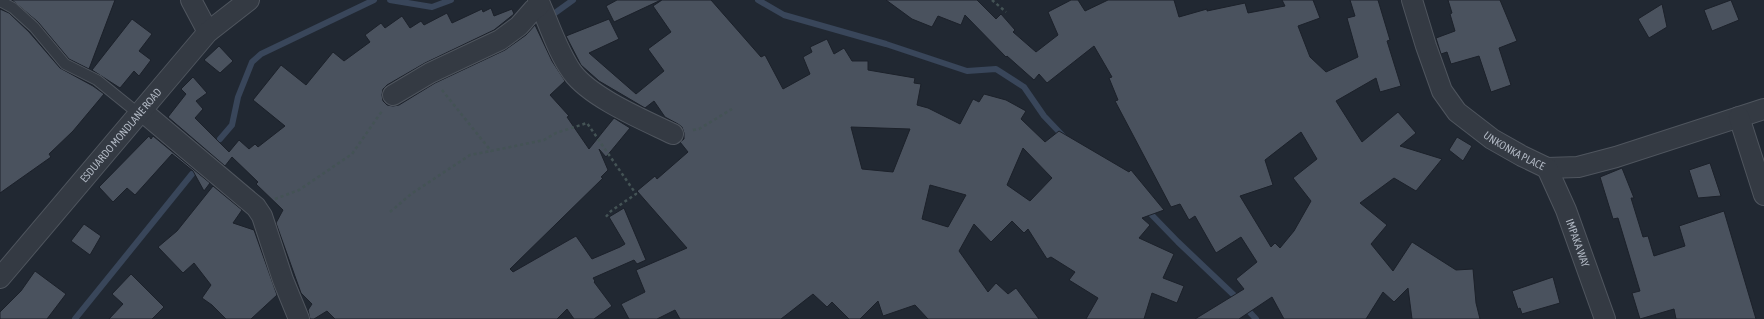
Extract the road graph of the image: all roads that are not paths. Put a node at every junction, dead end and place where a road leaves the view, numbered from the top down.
1 (191, 0) edge
2 (249, 0) edge
3 (1412, 0) edge
4 (0, 1) edge
5 (539, 2) edge
6 (208, 32) junction
7 (393, 95) road end
8 (1764, 109) edge
9 (140, 112) junction
10 (1739, 117) junction
11 (673, 134) road end
12 (1547, 168) junction
13 (1764, 196) edge
14 (0, 278) edge
15 (299, 319) edge
16 (1605, 319) edge

1 - 6 street
2 - 6 street, ESDUARDO MONDLANE ROAD
3 - 12 street, UNKONKA PLACE
4 - 9 lane
5 - 7 street
5 - 11 street
6 - 9 street, ESDUARDO MONDLANE ROAD
8 - 10 street, UNKONKA PLACE
9 - 14 street, ESDUARDO MONDLANE ROAD
9 - 15 street
10 - 12 street, UNKONKA PLACE
10 - 13 street
12 - 16 street, IMPAKA WAY

